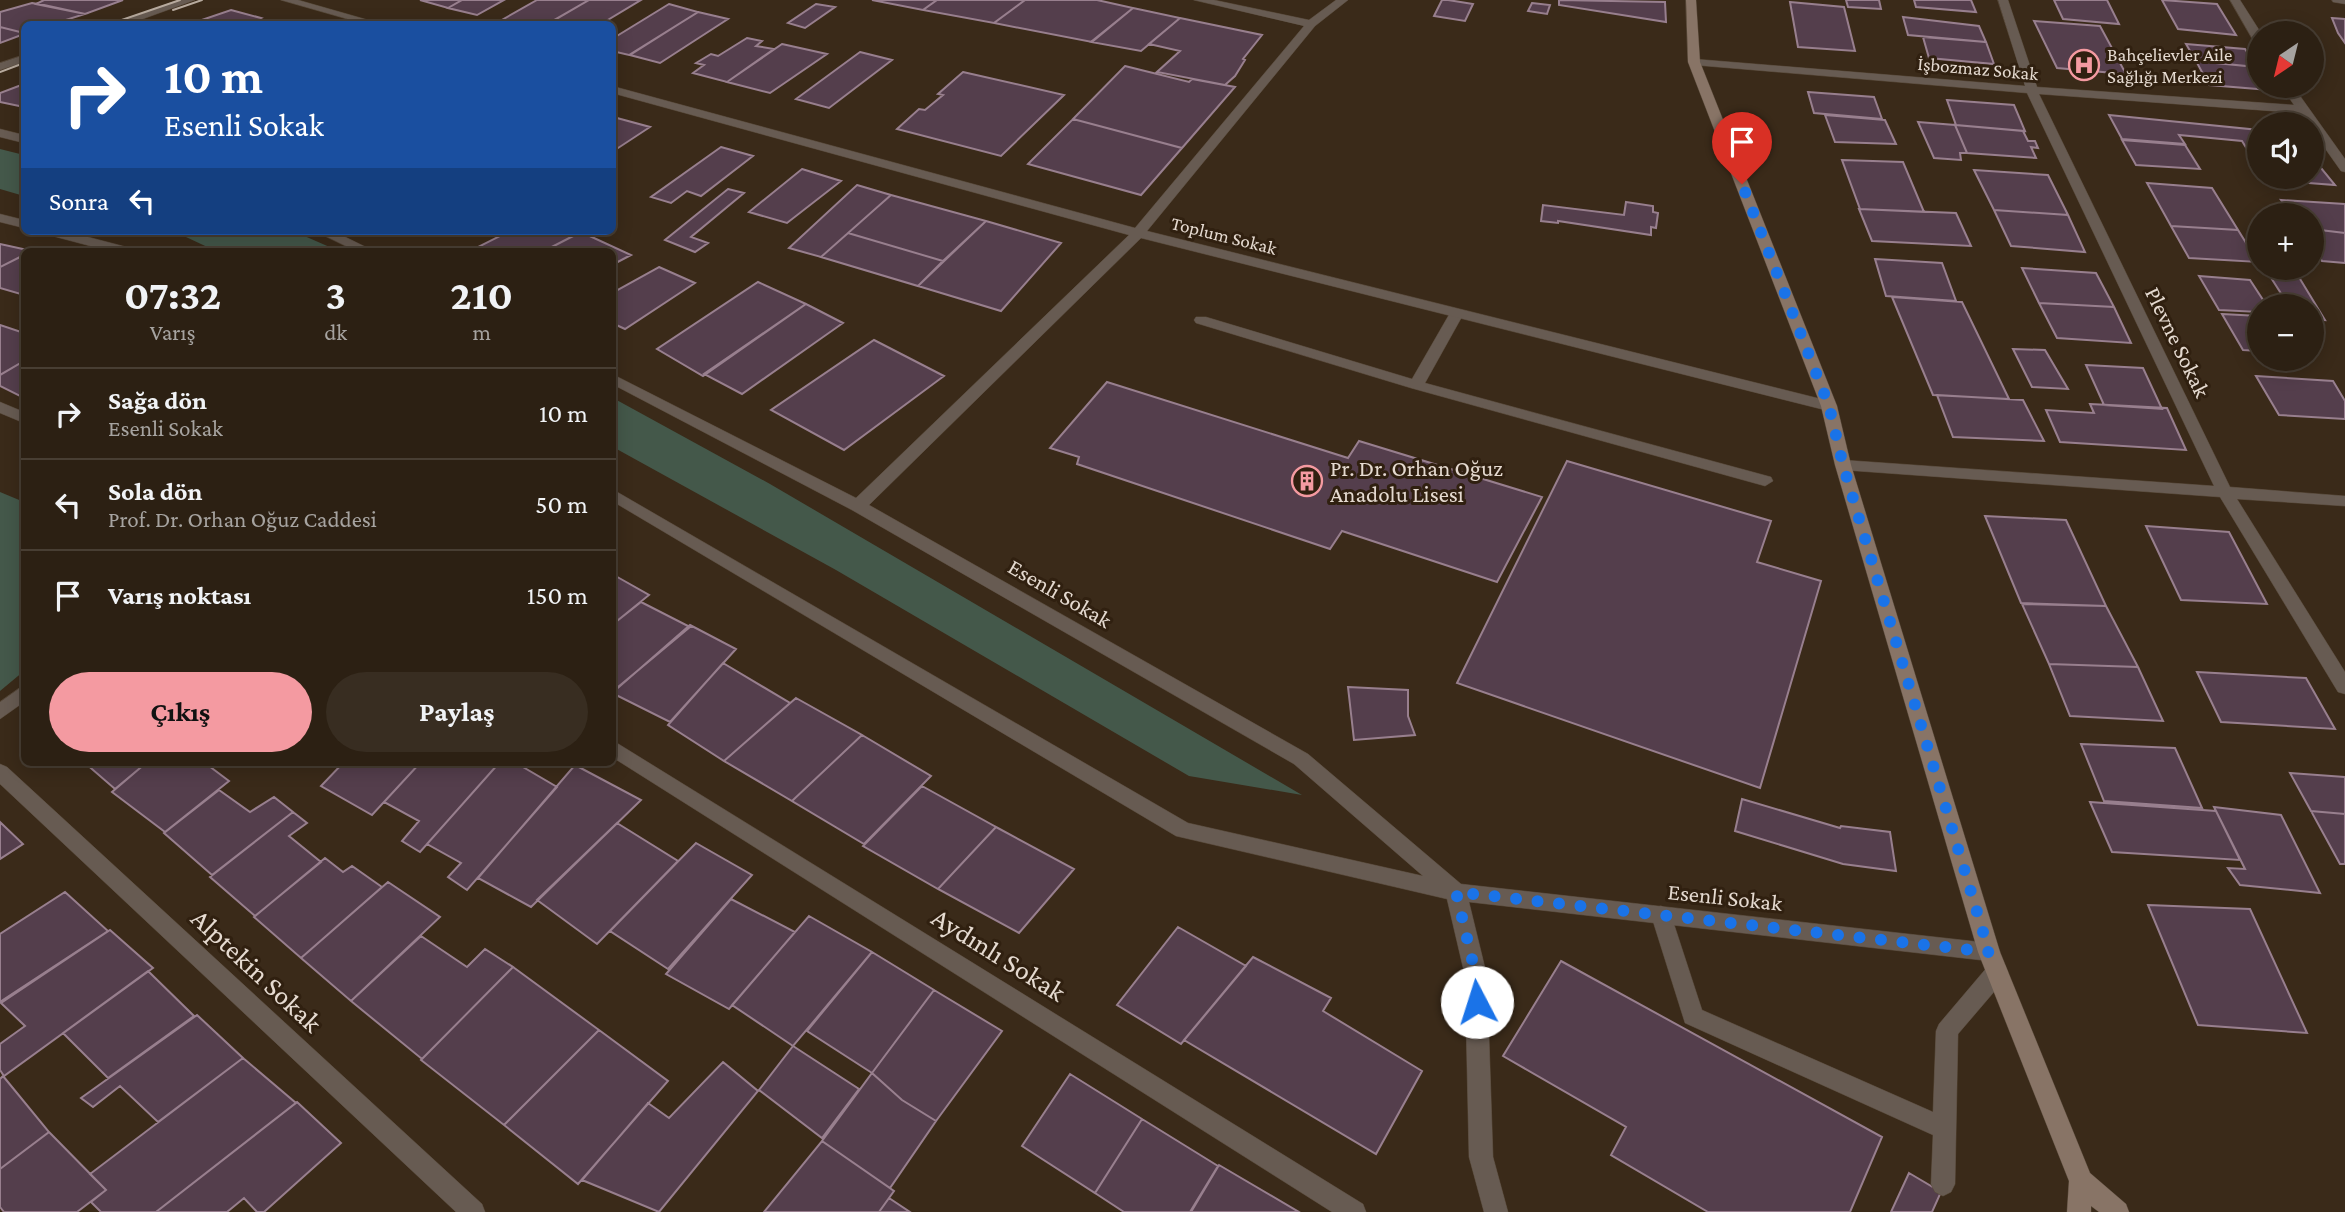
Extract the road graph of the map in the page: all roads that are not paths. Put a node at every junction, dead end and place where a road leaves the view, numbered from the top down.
1 (147, 0) edge
2 (190, 0) edge
3 (286, 0) edge
4 (1199, 0) edge
5 (1343, 0) edge
6 (1690, 0) edge
7 (2003, 0) edge
8 (2235, 0) edge
9 (2337, 0) edge
10 (2345, 1) edge
11 (173, 6) junction
12 (129, 21) edge
13 (365, 21) edge
14 (2248, 21) edge
15 (1311, 23) junction
16 (21, 59) edge
17 (1695, 62) junction
18 (0, 67) edge
19 (616, 90) edge
20 (2032, 90) junction
21 (2294, 98) edge
22 (2301, 109) junction
23 (0, 133) edge
24 (21, 138) edge
25 (2345, 169) edge
26 (0, 218) edge
27 (21, 223) edge
28 (1138, 233) junction
29 (65, 235) edge
30 (331, 235) edge
31 (114, 248) edge
32 (360, 248) edge
33 (1457, 313) junction
34 (1201, 320) dead end
35 (616, 380) edge
36 (1416, 385) junction
37 (1829, 406) junction
38 (0, 407) edge
39 (21, 417) edge
40 (1843, 465) junction
41 (1765, 481) dead end
42 (2224, 491) junction
43 (616, 496) edge
44 (2345, 501) edge
45 (858, 506) junction
46 (2345, 687) edge
47 (21, 694) edge
48 (0, 712) edge
49 (616, 750) edge
50 (0, 772) edge
51 (1456, 892) junction
52 (1661, 915) junction
53 (1993, 962) junction
54 (1945, 1129) junction
55 (2081, 1181) junction
56 (1943, 1184) dead end
57 (473, 1212) edge
58 (1354, 1212) edge
59 (1496, 1212) edge
60 (2080, 1212) edge
61 (2117, 1212) edge

1 - 11 street
2 - 11 street
3 - 13 street
4 - 15 street
5 - 15 street
6 - 17 main road
7 - 20 street, Plevne Sokak
8 - 14 street
9 - 10 street
11 - 12 street
15 - 28 street
16 - 18 street
17 - 20 street, İşbozmaz Sokak
17 - 37 main road
19 - 28 street, Toplum Sokak
20 - 22 street, İşbozmaz Sokak
20 - 42 street, Plevne Sokak
21 - 22 street
22 - 25 street
23 - 24 street
26 - 27 street
28 - 33 street, Toplum Sokak
28 - 45 street
29 - 31 street
30 - 32 street
33 - 36 street
33 - 37 street, Toplum Sokak
34 - 36 street
35 - 45 street, Esenli Sokak
36 - 41 street
37 - 40 main road
38 - 39 street
40 - 42 street
40 - 53 main road
42 - 44 street
42 - 46 street, Plevne Sokak
43 - 51 street, Esenli Sokak
45 - 51 street, Esenli Sokak
47 - 48 street
49 - 58 street, Aydınlı Sokak
50 - 57 street, Alptekin Sokak
51 - 52 street, Esenli Sokak
51 - 59 street
52 - 53 street, Esenli Sokak
52 - 54 street
53 - 54 street
53 - 55 main road
54 - 56 street
55 - 60 main road
55 - 61 main road

